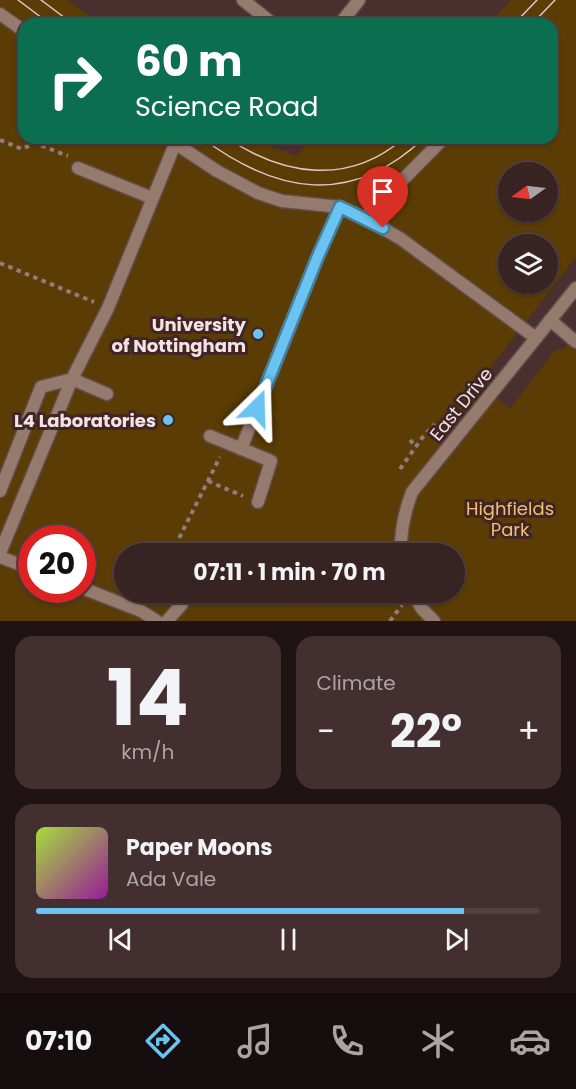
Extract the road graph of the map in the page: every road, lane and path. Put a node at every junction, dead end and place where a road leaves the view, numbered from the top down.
1 (243, 0) edge
2 (359, 0) edge
3 (0, 14) edge
4 (266, 18) edge
5 (345, 18) edge
6 (18, 27) edge
7 (0, 140) edge
8 (33, 144) edge
9 (38, 144) edge
10 (170, 144) edge
11 (176, 144) edge
12 (438, 144) edge
13 (78, 168) joint
14 (152, 198) junction
15 (340, 207) junction
16 (365, 218) junction
17 (0, 263) edge
18 (576, 288) edge
19 (108, 308) junction
20 (550, 320) junction
21 (536, 338) junction
22 (576, 342) edge
23 (72, 379) junction
24 (107, 394) dead end
25 (435, 423) dead end
26 (210, 436) dead end
27 (410, 440) dead end
28 (226, 442) junction
29 (416, 447) junction
30 (241, 449) junction
31 (400, 469) dead end
32 (208, 481) junction
33 (0, 491) edge
34 (258, 502) joint
35 (177, 543) edge
36 (400, 543) edge
37 (0, 555) edge
38 (18, 563) edge
39 (96, 593) edge
40 (418, 603) edge
41 (182, 604) dead end
42 (402, 605) dead end
43 (157, 621) edge
44 (167, 621) edge
45 (390, 621) edge
46 (434, 621) edge

1 - 4 street
2 - 5 street
3 - 6 street
7 - 8 path
9 - 13 path
10 - 14 street
11 - 15 street
12 - 16 street
13 - 14 street
14 - 19 street
15 - 16 street
15 - 30 street
16 - 21 street
17 - 19 path
18 - 20 street, East Drive
19 - 23 street
20 - 21 street, East Drive
20 - 22 street
21 - 36 street, East Drive
23 - 24 street
23 - 33 street
23 - 37 street
25 - 29 path
26 - 28 street
27 - 29 path
28 - 30 street
28 - 32 path
29 - 31 path
30 - 34 street
32 - 34 path
32 - 35 path
37 - 38 street
39 - 43 street
40 - 46 street
41 - 44 street
42 - 45 path

